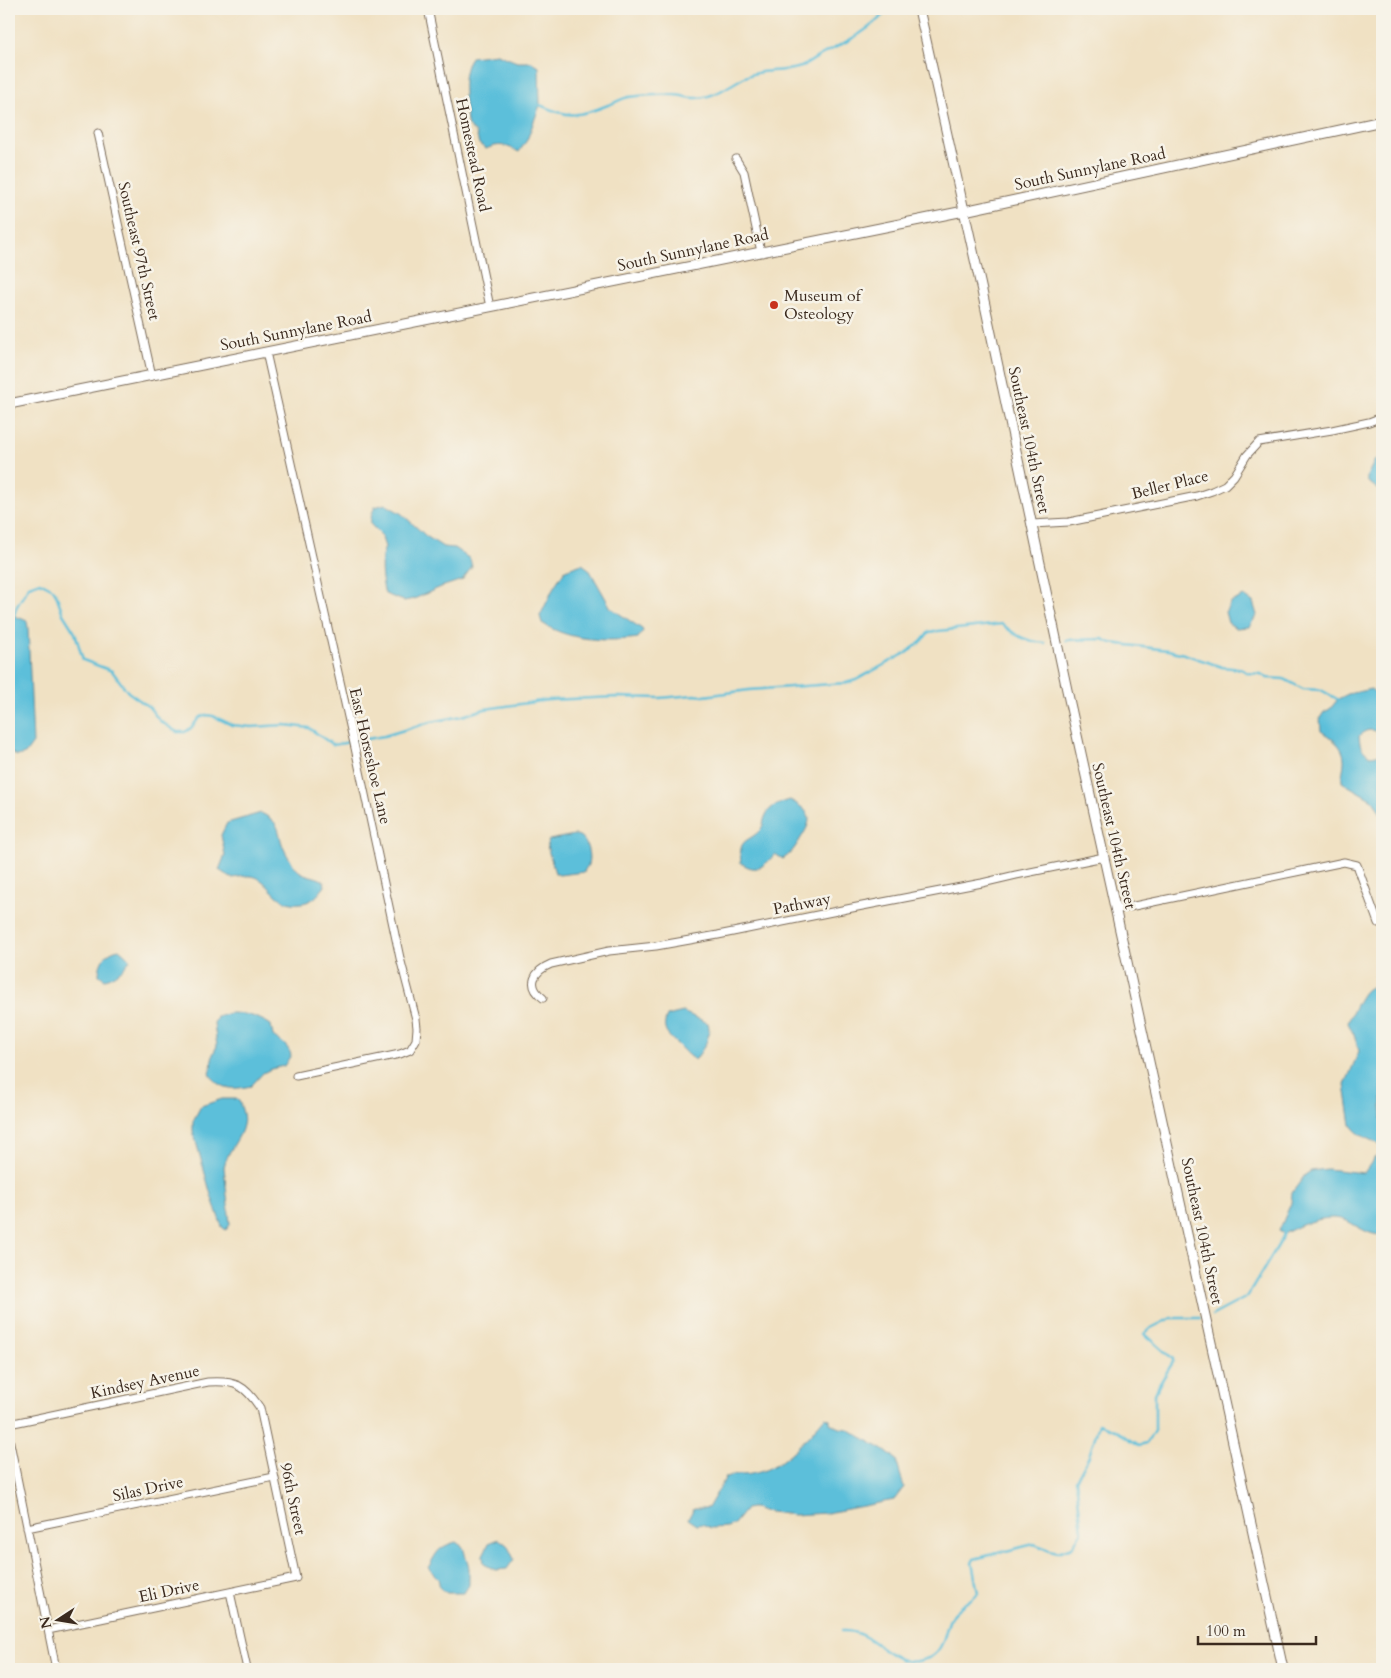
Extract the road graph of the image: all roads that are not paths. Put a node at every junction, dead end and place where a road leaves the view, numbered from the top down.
1 (428, 9) edge
2 (918, 9) edge
3 (1382, 121) edge
4 (98, 133) dead end
5 (736, 159) dead end
6 (964, 210) junction
7 (761, 252) junction
8 (490, 307) junction
9 (266, 352) junction
10 (152, 376) junction
11 (9, 404) edge
12 (1382, 417) edge
13 (1032, 524) junction
14 (1104, 857) junction
15 (1115, 910) junction
16 (1378, 923) dead end
17 (543, 998) dead end
18 (296, 1076) dead end
19 (9, 1424) edge
20 (264, 1425) joint
21 (9, 1438) edge
22 (274, 1477) junction
23 (27, 1528) junction
24 (296, 1578) joint
25 (230, 1592) junction
26 (48, 1630) junction
27 (56, 1669) edge
28 (247, 1669) edge
29 (1283, 1669) edge

1 - 8 street, Homestead Road
2 - 6 street, Southeast 104th Street
3 - 6 street, South Sunnylane Road
4 - 10 street, Southeast 97th Street
5 - 7 street
6 - 7 street, South Sunnylane Road
6 - 13 street, Southeast 104th Street
7 - 8 street, South Sunnylane Road
8 - 9 street, South Sunnylane Road
9 - 10 street, South Sunnylane Road
9 - 18 street, East Horseshoe Lane
10 - 11 street, South Sunnylane Road
12 - 13 street, Beller Place
13 - 14 street, Southeast 104th Street
14 - 15 street, Southeast 104th Street
14 - 17 street, Pathway
15 - 16 street
15 - 29 street, Southeast 104th Street
19 - 20 street, Kindsey Avenue
20 - 22 street, 96th Street
21 - 23 street
22 - 23 street, Silas Drive
22 - 24 street, 96th Street
23 - 26 street
24 - 25 street, Eli Drive
25 - 26 street, Eli Drive
25 - 28 street
26 - 27 street

